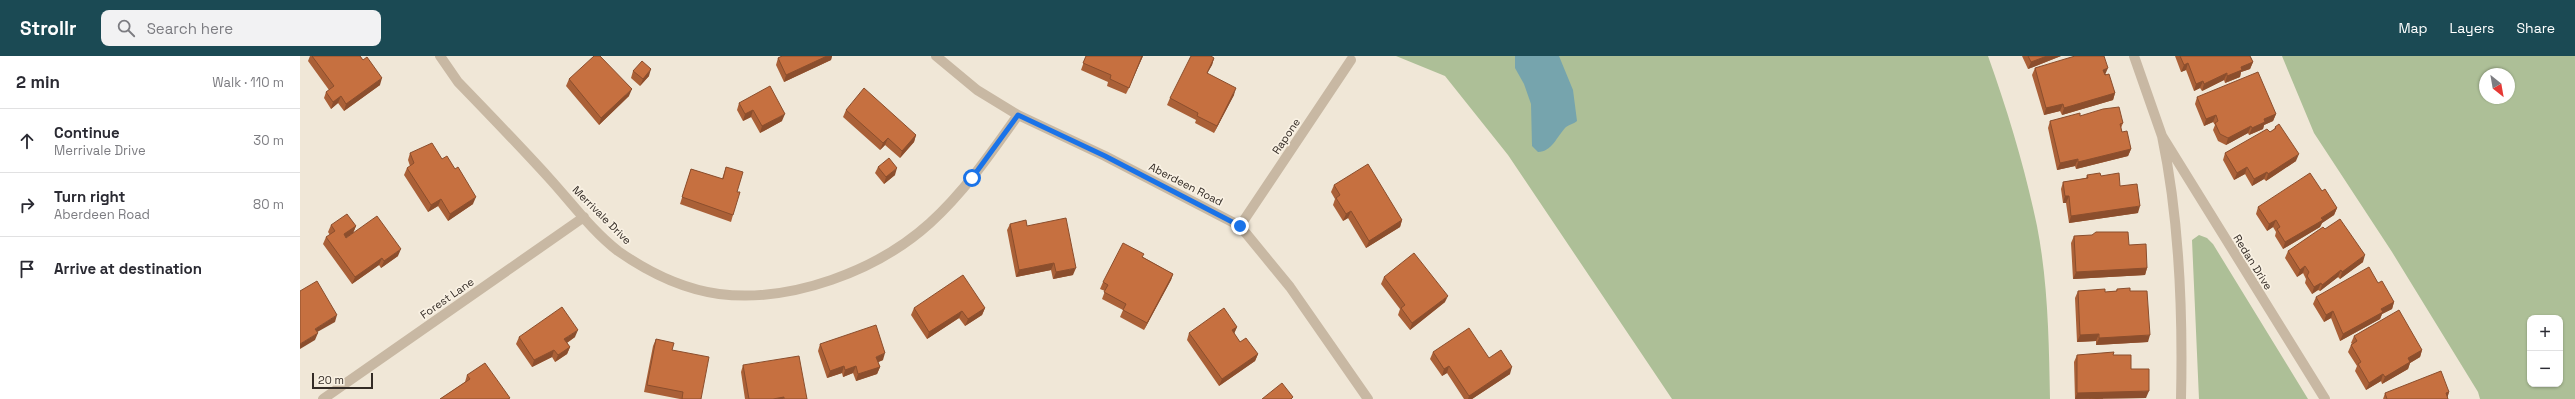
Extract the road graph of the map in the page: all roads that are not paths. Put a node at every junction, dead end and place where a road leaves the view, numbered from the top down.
1 (440, 56) edge
2 (936, 56) edge
3 (2134, 56) edge
4 (1351, 60) dead end
5 (1018, 115) junction
6 (2162, 136) junction
7 (584, 217) junction
8 (1240, 226) junction
9 (323, 399) edge
10 (1368, 399) edge
11 (2182, 399) edge
12 (2326, 399) edge

1 - 7 street, Merrivale Drive
2 - 5 street, Aberdeen Road
3 - 6 street, Redan Drive
4 - 8 street, Rapone
5 - 7 street, Merrivale Drive
5 - 8 street, Aberdeen Road
6 - 11 street, Redan Drive
6 - 12 street, Redan Drive
7 - 9 street, Forest Lane
8 - 10 street, Aberdeen Road

